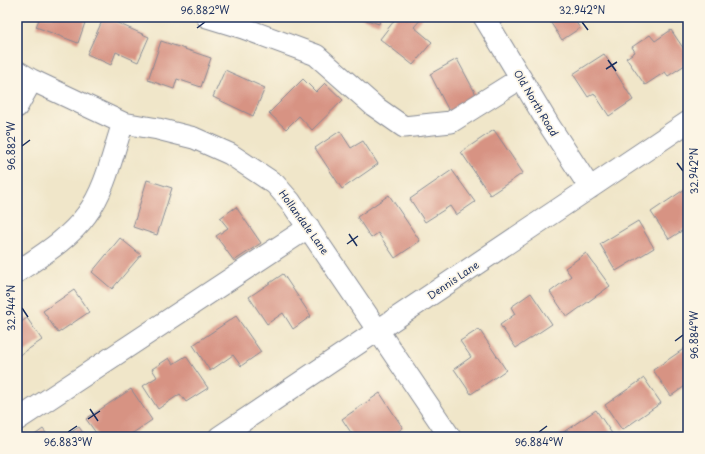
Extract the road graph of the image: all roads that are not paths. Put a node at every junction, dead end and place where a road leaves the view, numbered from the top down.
1 (207, 17) edge
2 (484, 17) edge
3 (25, 76) edge
4 (521, 78) junction
5 (17, 107) edge
6 (123, 122) junction
7 (688, 122) edge
8 (590, 188) junction
9 (309, 227) junction
10 (17, 272) edge
11 (378, 330) junction
12 (17, 420) edge
13 (219, 437) edge
14 (450, 437) edge

1 - 4 street
2 - 4 street, Old North Road
3 - 5 street
3 - 6 street, Hollandale Lane
4 - 8 street, Old North Road
6 - 9 street, Hollandale Lane
6 - 10 street
7 - 8 street, Dennis Lane
8 - 11 street, Dennis Lane
9 - 11 street, Hollandale Lane
9 - 12 street
11 - 13 street, Dennis Lane
11 - 14 street, Hollandale Lane

